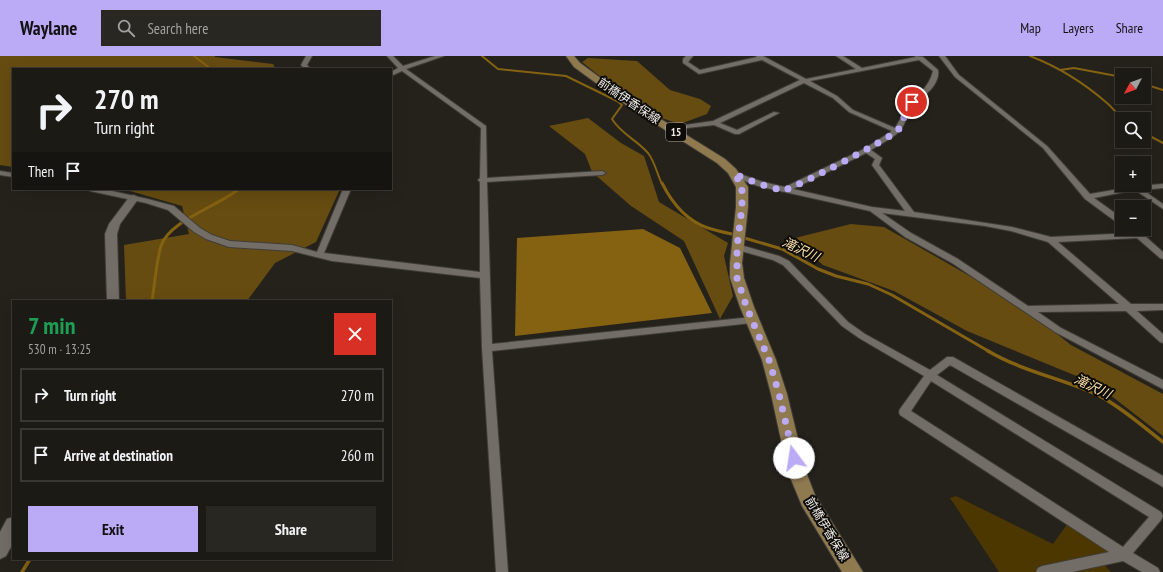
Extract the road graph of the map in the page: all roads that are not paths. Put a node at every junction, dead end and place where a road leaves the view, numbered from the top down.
1 (309, 56) edge
2 (390, 56) edge
3 (441, 56) edge
4 (570, 56) edge
5 (690, 56) edge
6 (839, 56) edge
7 (942, 56) edge
8 (952, 56) edge
9 (760, 57) edge
10 (920, 57) edge
11 (947, 64) junction
12 (307, 68) edge
13 (402, 68) junction
14 (861, 70) junction
15 (392, 73) edge
16 (803, 81) junction
17 (776, 113) dead end
18 (715, 123) junction
19 (671, 129) junction
20 (897, 132) junction
21 (866, 150) junction
22 (602, 173) dead end
23 (7, 174) edge
24 (734, 174) junction
25 (482, 180) junction
26 (0, 181) edge
27 (1163, 186) edge
28 (1151, 187) edge
29 (98, 190) edge
30 (347, 190) edge
31 (785, 190) junction
32 (1115, 192) edge
33 (1142, 192) edge
34 (1088, 196) junction
35 (134, 198) junction
36 (1163, 207) edge
37 (872, 209) junction
38 (911, 214) junction
39 (1115, 217) edge
40 (1122, 236) edge
41 (1141, 236) edge
42 (738, 240) junction
43 (1051, 240) junction
44 (320, 254) junction
45 (1163, 256) edge
46 (483, 275) junction
47 (113, 300) edge
48 (1128, 307) junction
49 (1163, 307) edge
50 (1026, 309) junction
51 (752, 320) junction
52 (1163, 340) edge
53 (487, 348) junction
54 (930, 375) junction
55 (1163, 385) edge
56 (1163, 482) edge
57 (12, 527) edge
58 (0, 550) edge
59 (1124, 555) junction
60 (502, 572) edge
61 (853, 572) edge
62 (1042, 572) edge
63 (1154, 572) edge

1 - 12 street
2 - 13 street
3 - 13 street
4 - 19 main road, 前橋伊香保線 / 15
5 - 9 street
6 - 14 street
7 - 11 street
8 - 11 street
9 - 16 street
10 - 14 street
10 - 20 street
11 - 34 street
13 - 15 street
13 - 25 street
14 - 16 street
16 - 18 street
16 - 20 street
17 - 18 street
18 - 19 street
19 - 24 main road, 前橋伊香保線 / 15
20 - 21 street
21 - 31 street
21 - 38 street
22 - 25 street
23 - 26 street
24 - 31 street
24 - 42 main road, 前橋伊香保線 / 15
25 - 46 street
27 - 28 street
29 - 35 street
30 - 44 street
31 - 37 street
32 - 34 street
33 - 36 street
34 - 39 street
35 - 44 street
35 - 47 street
37 - 38 street
37 - 50 street
38 - 43 street
40 - 43 street
41 - 45 street
42 - 51 main road, 前橋伊香保線 / 15
42 - 54 street
43 - 48 street
44 - 46 street
46 - 53 street
48 - 49 street
48 - 50 street
48 - 52 street
50 - 55 street
51 - 53 street
51 - 61 main road, 前橋伊香保線 / 15
53 - 60 street
54 - 56 street
54 - 59 street
54 - 59 street
57 - 58 street
59 - 62 street
59 - 63 street

